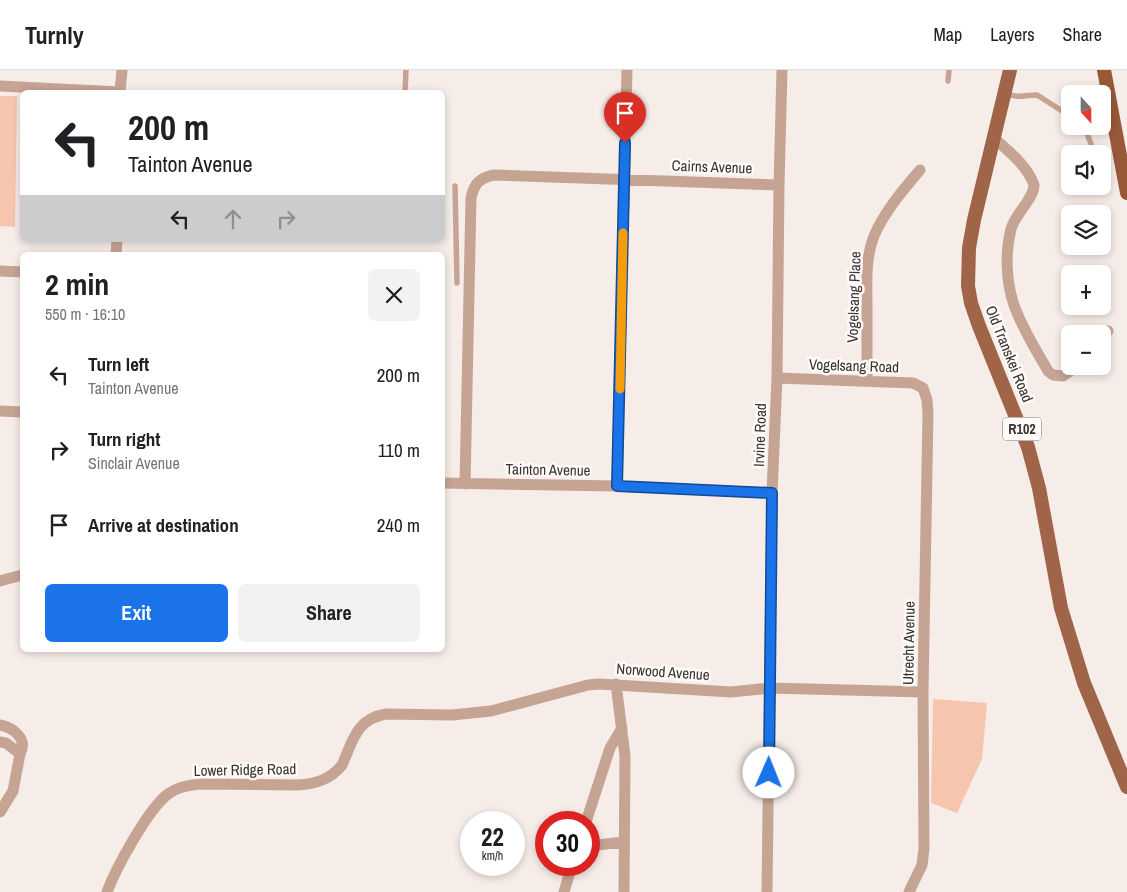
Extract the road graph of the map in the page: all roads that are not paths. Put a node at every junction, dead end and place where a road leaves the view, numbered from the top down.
1 (122, 70) edge
2 (406, 70) edge
3 (627, 70) edge
4 (782, 70) edge
5 (949, 70) edge
6 (1010, 70) edge
7 (1104, 70) edge
8 (948, 81) dead end
9 (0, 86) edge
10 (80, 90) edge
11 (120, 90) edge
12 (405, 90) edge
13 (1005, 93) junction
14 (1061, 110) edge
15 (994, 138) junction
16 (920, 170) dead end
17 (624, 180) junction
18 (779, 185) junction
19 (455, 186) dead end
20 (1127, 193) edge
21 (455, 221) junction
22 (471, 221) junction
23 (0, 271) edge
24 (20, 272) edge
25 (457, 283) dead end
26 (1064, 375) edge
27 (777, 378) junction
28 (867, 380) junction
29 (925, 393) joint
30 (0, 411) edge
31 (20, 412) edge
32 (445, 484) edge
33 (465, 484) junction
34 (617, 486) junction
35 (772, 493) junction
36 (20, 576) edge
37 (0, 581) edge
38 (616, 684) junction
39 (770, 688) junction
40 (923, 692) junction
41 (405, 714) joint
42 (0, 725) edge
43 (622, 728) junction
44 (0, 742) edge
45 (20, 754) junction
46 (1127, 787) edge
47 (590, 811) edge
48 (0, 812) edge
49 (623, 842) junction
50 (600, 845) edge
51 (569, 876) edge
52 (108, 892) edge
53 (564, 892) edge
54 (624, 892) edge
55 (767, 892) edge
56 (909, 892) edge

1 - 11 street
2 - 12 lane
3 - 17 street
4 - 18 street, Irvine Road
5 - 8 lane
6 - 13 main road, Old Transkei Road / R102
7 - 20 highway
9 - 10 street
13 - 14 lane
13 - 15 main road, Old Transkei Road / R102
15 - 26 street
15 - 46 main road, Old Transkei Road / R102
16 - 28 street, Vogelsang Place
17 - 18 street, Cairns Avenue
17 - 22 street, Cairns Avenue
17 - 34 street
18 - 27 street, Irvine Road
19 - 21 lane
21 - 22 lane
21 - 25 lane
22 - 33 street
23 - 24 street
27 - 28 street, Vogelsang Road
27 - 35 street, Irvine Road
28 - 29 street, Vogelsang Road
29 - 40 street, Utrecht Avenue
30 - 31 street
32 - 33 street, Tainton Avenue
33 - 34 street, Tainton Avenue
34 - 35 street, Tainton Avenue
35 - 39 street, Irvine Road
36 - 37 street
38 - 39 street, Norwood Avenue
38 - 41 street, Norwood Avenue
38 - 43 street
39 - 40 street, Norwood Avenue
39 - 55 street, Irvine Road
40 - 56 street, Utrecht Avenue
41 - 52 street, Lower Ridge Road
42 - 45 street
43 - 47 street
43 - 49 street
44 - 45 street
45 - 48 street
49 - 50 street
49 - 54 street
51 - 53 street

